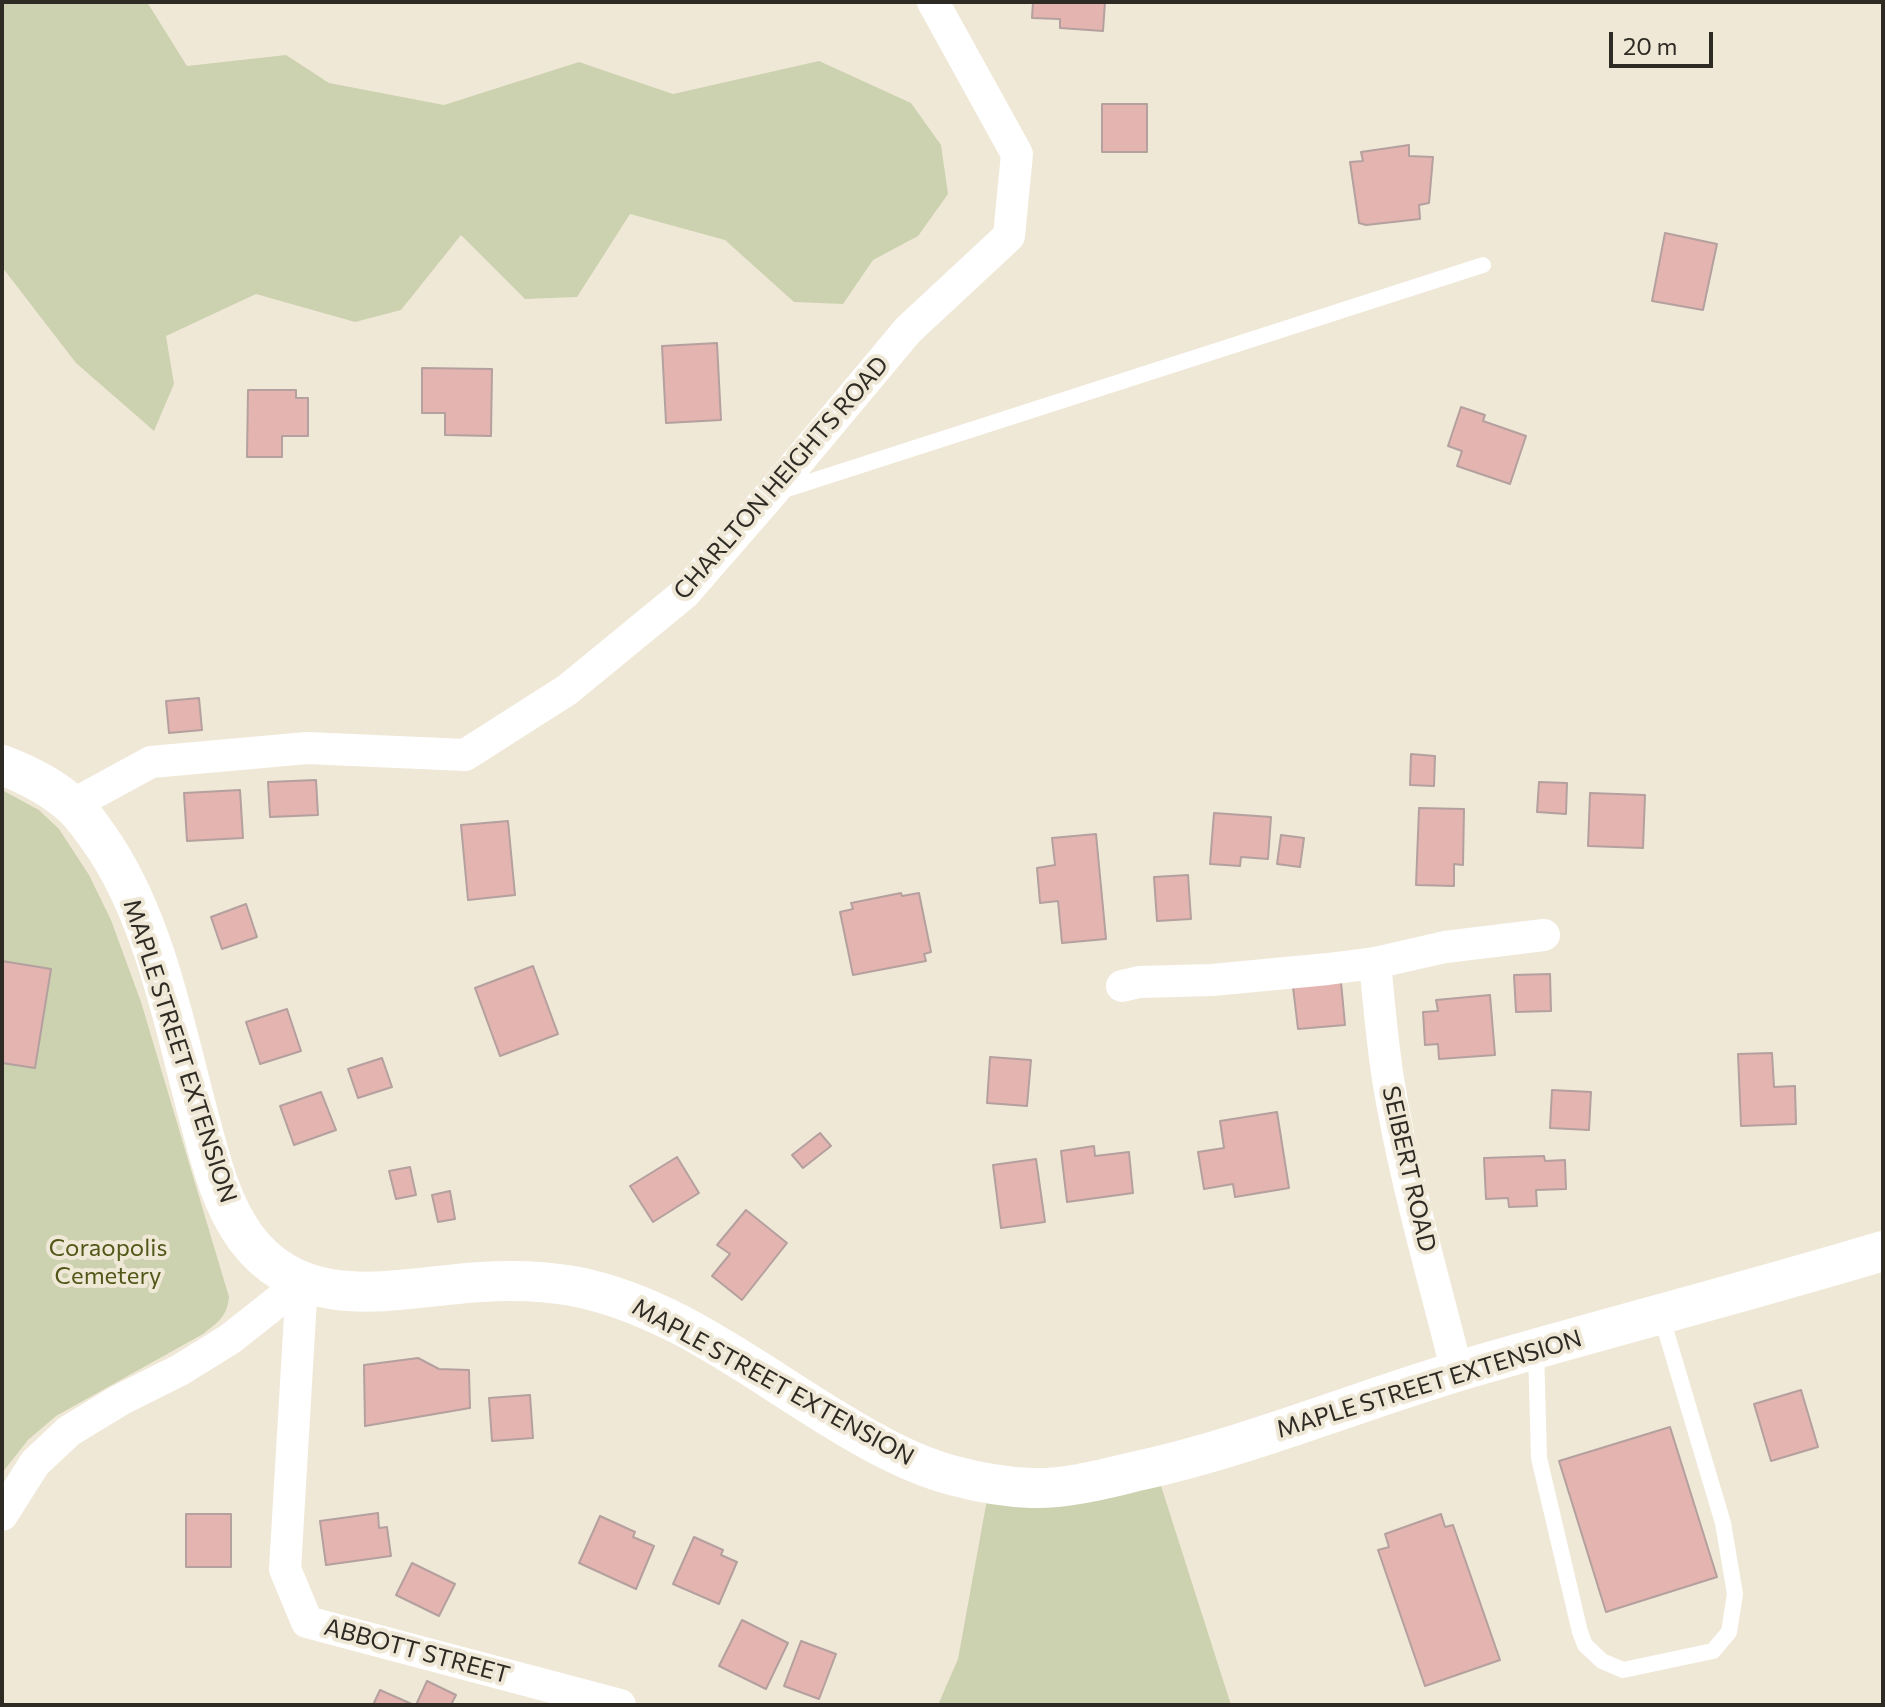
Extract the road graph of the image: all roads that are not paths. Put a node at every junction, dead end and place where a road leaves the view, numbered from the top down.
1 (933, 2) edge
2 (1483, 265) dead end
3 (771, 494) junction
4 (2, 765) edge
5 (72, 805) junction
6 (1544, 935) dead end
7 (1375, 963) junction
8 (1122, 986) dead end
9 (1883, 1251) edge
10 (302, 1282) junction
11 (1660, 1314) junction
12 (1536, 1349) junction
13 (1457, 1372) junction
14 (2, 1515) edge
15 (620, 1705) edge

1 - 3 street, CHARLTON HEIGHTS ROAD
2 - 3 lane
3 - 5 street, CHARLTON HEIGHTS ROAD
4 - 5 street, MAPLE STREET EXTENSION
5 - 10 street, MAPLE STREET EXTENSION
6 - 7 street
7 - 8 street
7 - 13 street, SEIBERT ROAD
9 - 11 street, MAPLE STREET EXTENSION
10 - 13 street, MAPLE STREET EXTENSION
10 - 14 street
10 - 15 street, ABBOTT STREET
11 - 12 street, MAPLE STREET EXTENSION
11 - 12 lane
12 - 13 street, MAPLE STREET EXTENSION

